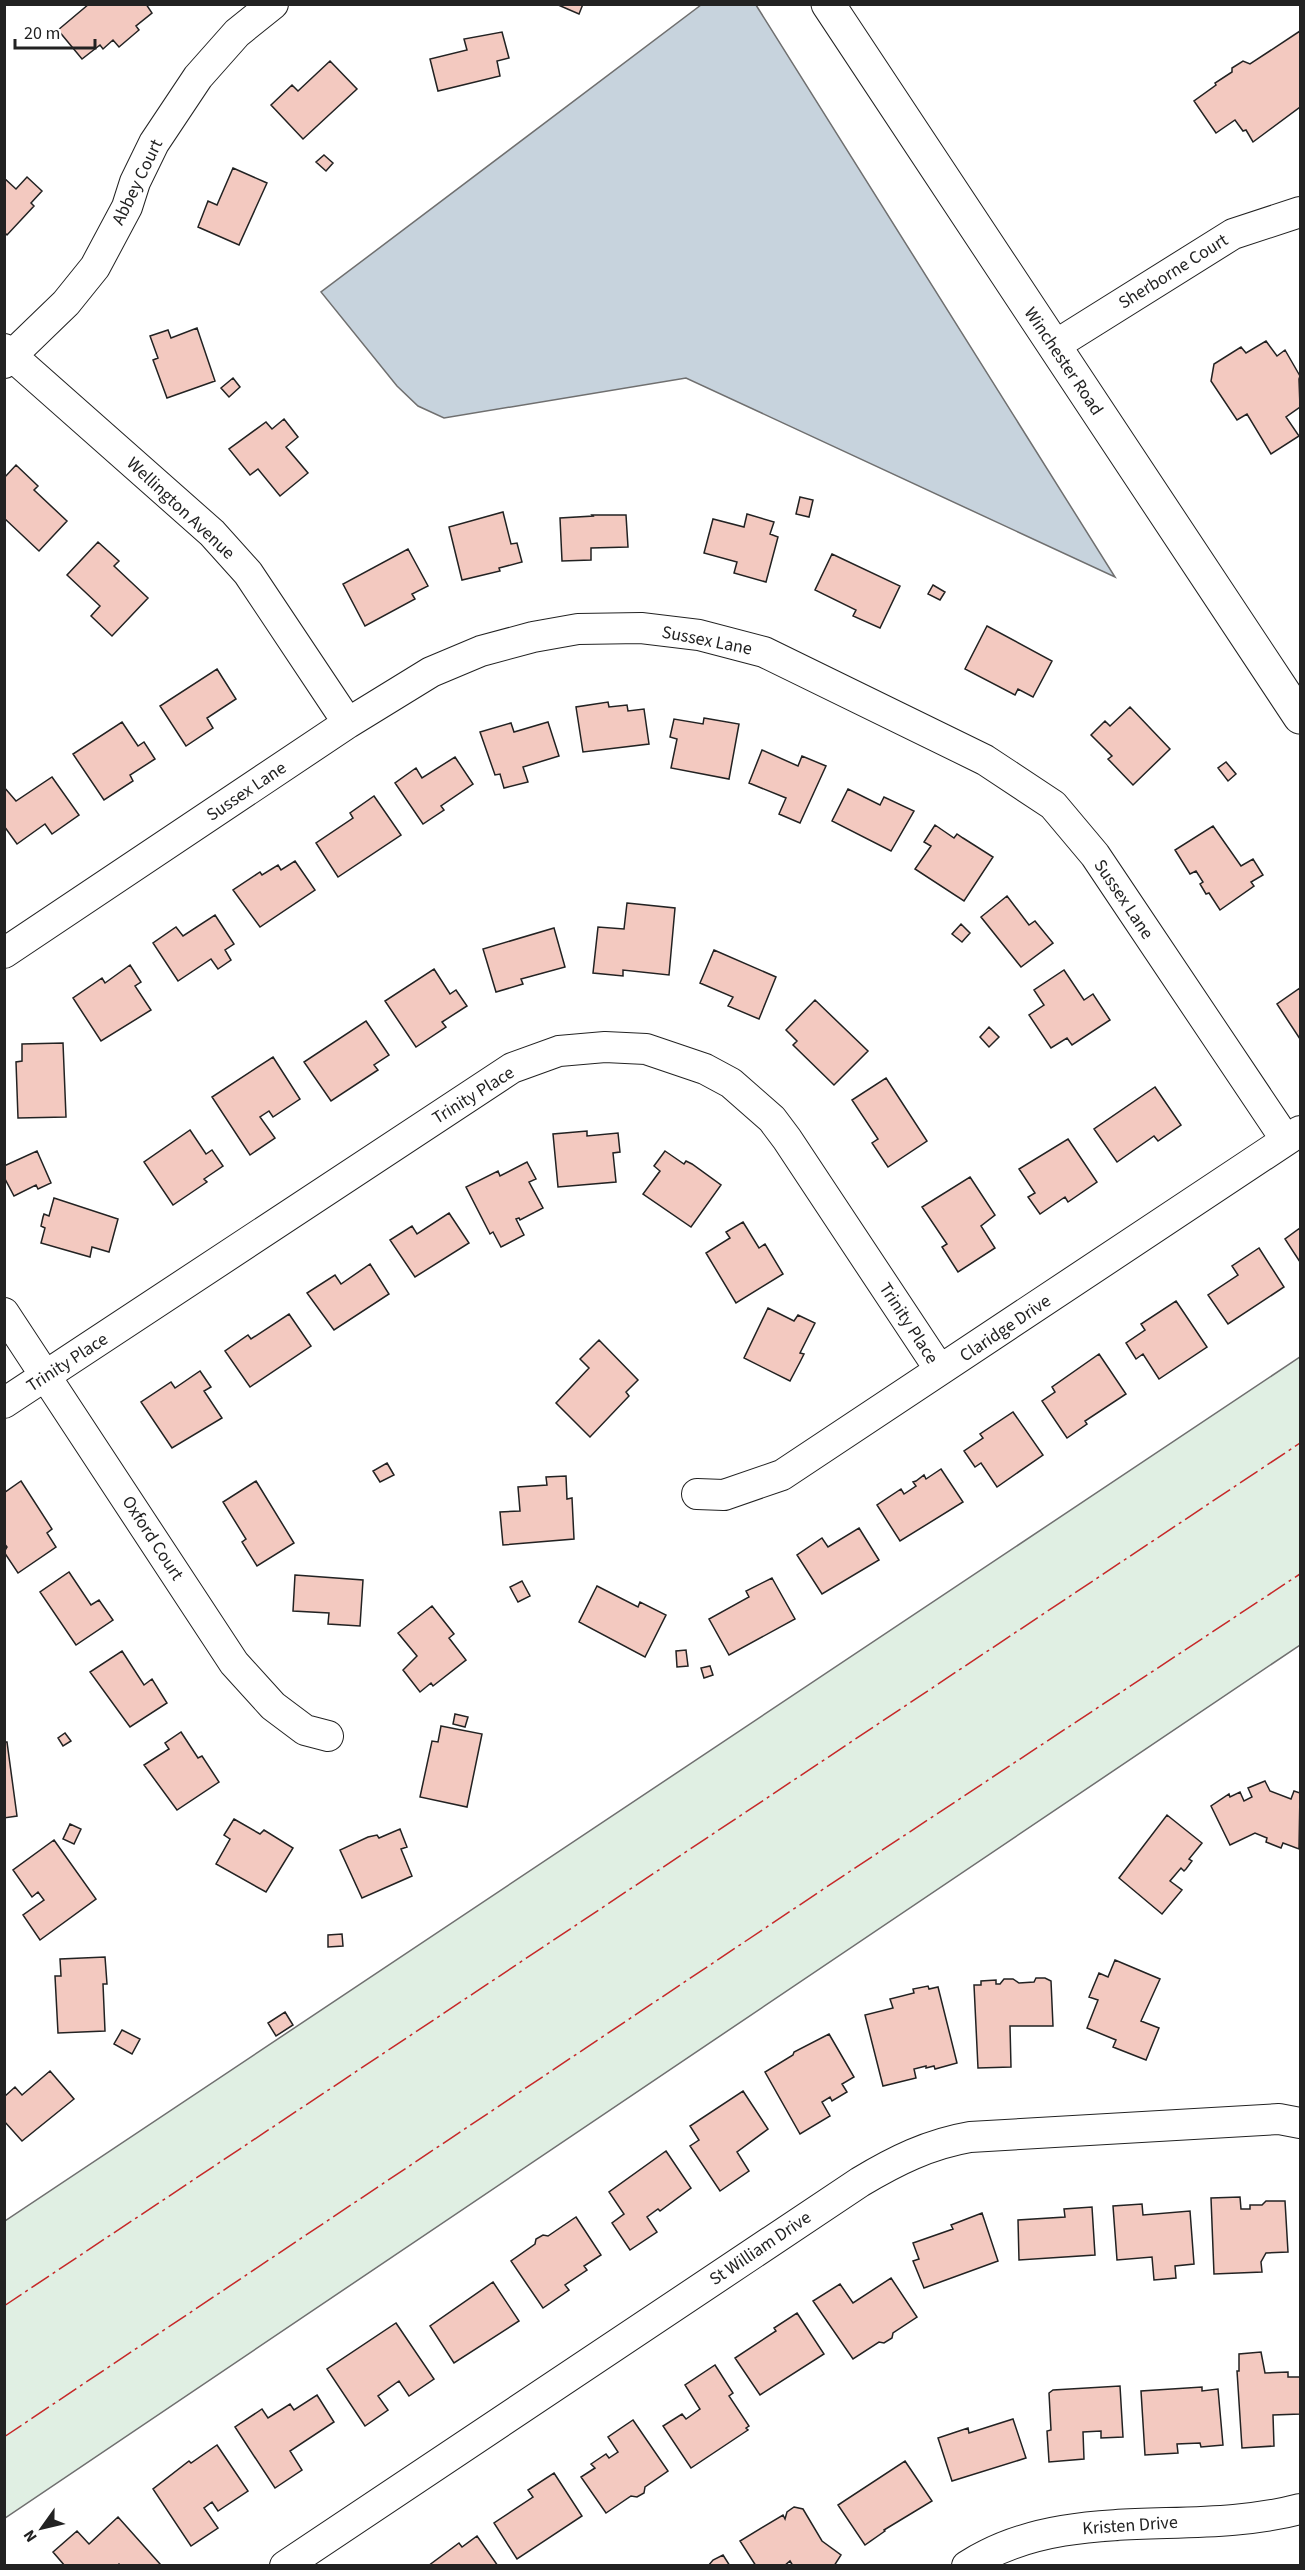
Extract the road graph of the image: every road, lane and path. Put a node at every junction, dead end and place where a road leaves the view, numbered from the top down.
1 (273, 4) edge
2 (828, 4) edge
3 (1300, 212) edge
4 (1054, 346) junction
5 (7, 356) edge
6 (1300, 717) edge
7 (348, 723) junction
8 (4, 953) edge
9 (1293, 1136) edge
10 (4, 1312) edge
11 (940, 1370) junction
12 (46, 1376) junction
13 (4, 1403) edge
14 (697, 1494) dead end
15 (328, 1736) dead end
16 (1300, 2123) edge
17 (1300, 2510) edge
18 (285, 2565) edge
19 (967, 2565) edge

1 - 5 street, Abbey Court
2 - 4 main road, Winchester Road
3 - 4 street, Sherborne Court
4 - 6 main road, Winchester Road
5 - 7 street, Wellington Avenue
7 - 8 street, Sussex Lane
7 - 9 street, Sussex Lane
9 - 11 street, Claridge Drive
10 - 12 street, Oxford Court
11 - 12 street, Trinity Place
11 - 14 street, Claridge Drive
12 - 13 street, Trinity Place
12 - 15 street, Oxford Court
16 - 18 street, St William Drive
17 - 19 street, Kristen Drive

